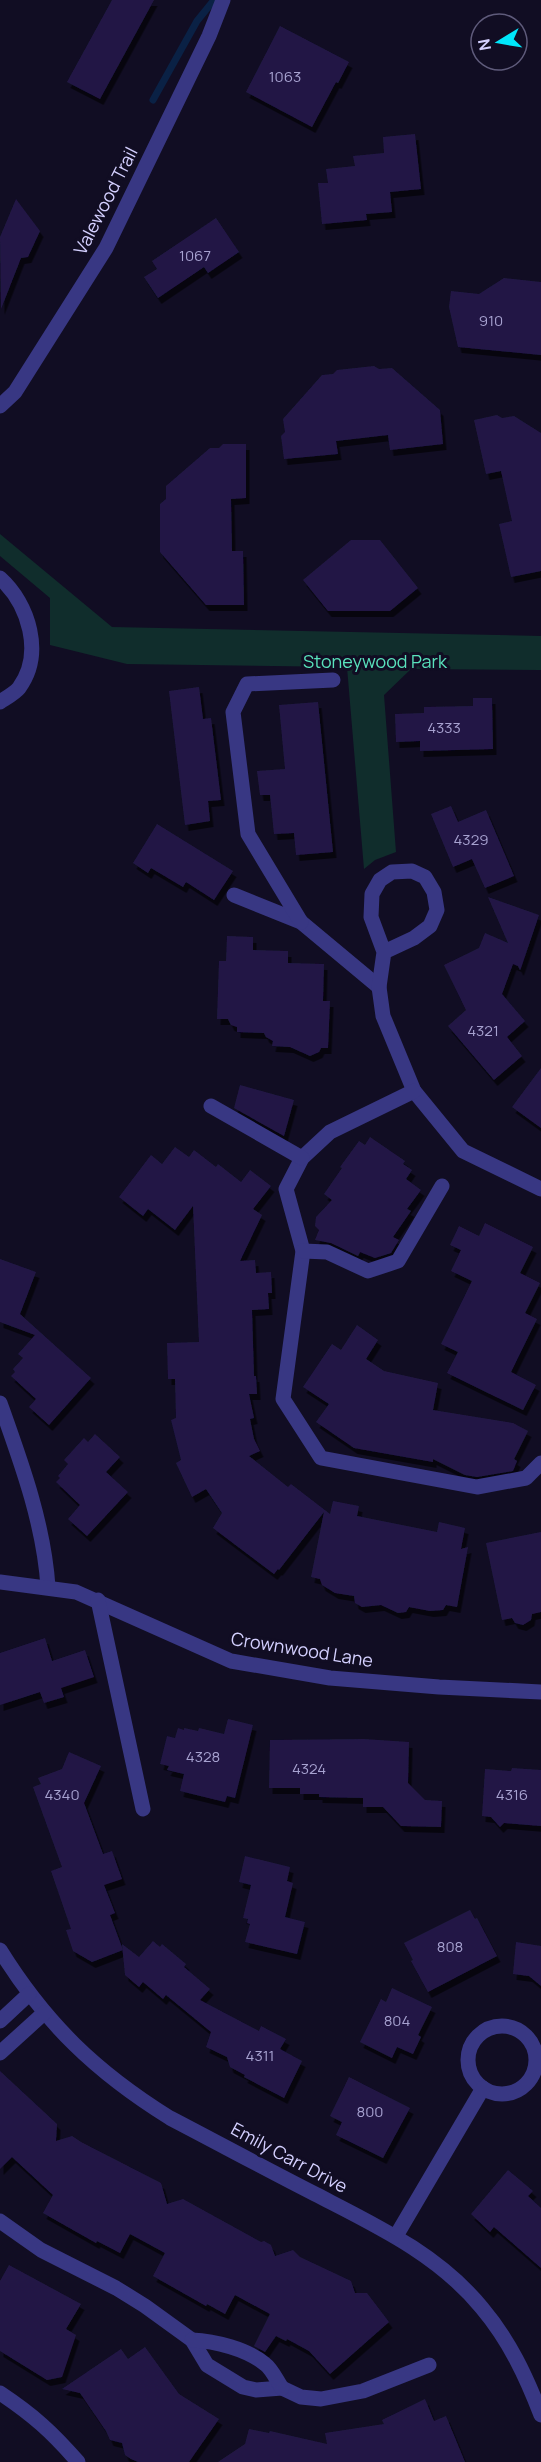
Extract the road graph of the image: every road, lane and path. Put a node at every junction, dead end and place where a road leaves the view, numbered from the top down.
1 (223, 0) edge
2 (0, 406) edge
3 (0, 578) edge
4 (333, 680) dead end
5 (0, 702) edge
6 (234, 895) dead end
7 (301, 922) junction
8 (384, 952) junction
9 (380, 987) junction
10 (414, 1091) junction
11 (211, 1106) dead end
12 (302, 1158) junction
13 (442, 1186) dead end
14 (541, 1189) edge
15 (303, 1251) junction
16 (0, 1403) edge
17 (541, 1463) edge
18 (0, 1582) edge
19 (48, 1587) junction
20 (98, 1600) junction
21 (541, 1692) edge
22 (143, 1809) dead end
23 (0, 1950) edge
24 (29, 1994) junction
25 (44, 2013) junction
26 (0, 2021) edge
27 (0, 2053) edge
28 (483, 2088) junction
29 (0, 2220) edge
30 (396, 2236) junction
31 (192, 2340) junction
32 (429, 2365) dead end
33 (282, 2388) junction
34 (0, 2393) edge
35 (541, 2415) edge
36 (78, 2462) edge

1 - 2 street, Valewood Trail
3 - 5 street
4 - 7 street
6 - 7 street
7 - 9 street
8 - 8 street
8 - 9 street
9 - 10 street
10 - 12 street
10 - 14 street
11 - 12 street
12 - 15 street
13 - 15 street
15 - 17 street
16 - 19 street
18 - 19 street, Crownwood Lane
19 - 20 street, Crownwood Lane
20 - 21 street, Crownwood Lane
20 - 22 street
23 - 24 street, Emily Carr Drive
24 - 25 street, Emily Carr Drive
24 - 26 street
25 - 27 street
25 - 30 street, Emily Carr Drive
28 - 28 street
28 - 30 street
29 - 31 street
30 - 35 street, Emily Carr Drive
31 - 33 street
31 - 33 street
32 - 33 street
34 - 36 street

